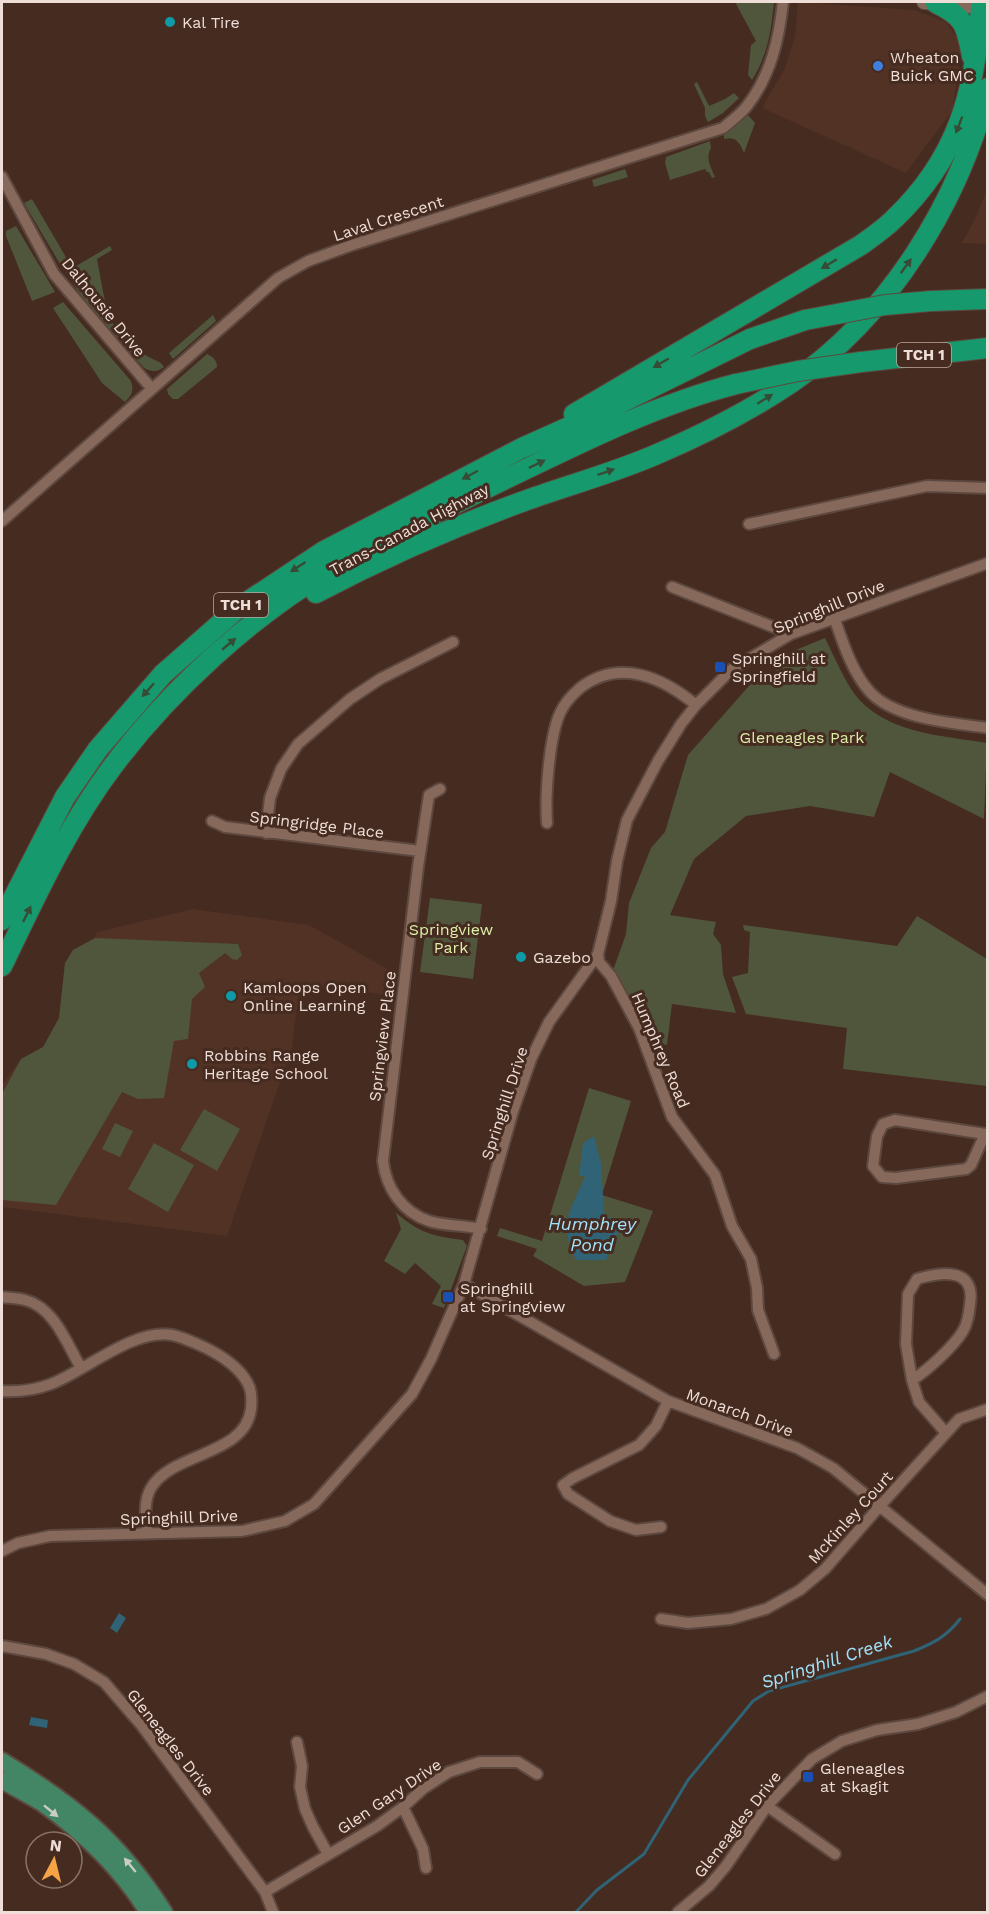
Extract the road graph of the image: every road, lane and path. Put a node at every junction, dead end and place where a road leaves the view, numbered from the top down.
1 (783, 2) edge
2 (930, 2) edge
3 (981, 7) joint
4 (974, 68) junction
5 (987, 88) edge
6 (2, 177) edge
7 (987, 299) edge
8 (987, 348) edge
9 (152, 389) junction
10 (522, 448) junction
11 (987, 488) edge
12 (2, 521) edge
13 (749, 524) dead end
14 (987, 563) edge
15 (672, 587) dead end
16 (834, 617) junction
17 (250, 627) junction
18 (791, 634) junction
19 (453, 642) dead end
20 (696, 705) junction
21 (987, 728) edge
22 (440, 789) dead end
23 (212, 820) dead end
24 (547, 823) dead end
25 (266, 833) junction
26 (420, 851) junction
27 (2, 921) edge
28 (598, 954) junction
29 (2, 966) edge
30 (986, 1134) edge
31 (481, 1229) junction
32 (464, 1284) junction
33 (2, 1297) edge
34 (774, 1354) dead end
35 (81, 1368) junction
36 (912, 1380) junction
37 (2, 1391) edge
38 (668, 1401) junction
39 (987, 1409) edge
40 (946, 1434) junction
41 (879, 1506) junction
42 (661, 1527) dead end
43 (147, 1533) junction
44 (2, 1551) edge
45 (987, 1595) edge
46 (661, 1618) dead end
47 (2, 1646) edge
48 (987, 1696) edge
49 (297, 1742) dead end
50 (2, 1761) edge
51 (537, 1774) dead end
52 (2, 1780) edge
53 (767, 1806) junction
54 (403, 1807) junction
55 (328, 1854) junction
56 (835, 1854) dead end
57 (426, 1868) dead end
58 (265, 1892) junction
59 (148, 1912) edge
60 (164, 1912) edge
61 (273, 1912) edge
62 (678, 1912) edge

1 - 9 street, Laval Crescent
2 - 3 street
2 - 4 highway
3 - 4 highway
4 -> 10 highway
17 -> 5 highway
6 - 9 street, Dalhousie Drive
7 - 10 highway, Trans-Canada Highway / TCH 1, bridge
17 -> 8 highway, Trans-Canada Highway / TCH 1, bridge
9 - 12 street, Laval Crescent
10 -> 27 highway, Trans-Canada Highway / TCH 1
11 - 13 street
14 - 16 street, Springhill Drive
15 - 18 street
16 - 18 street, Springhill Drive
16 - 21 street
29 -> 17 highway, Trans-Canada Highway / TCH 1
18 - 20 street, Springhill Drive
19 - 25 street
20 - 24 street
20 - 28 street, Springhill Drive
22 - 26 street, Springview Place
23 - 25 street, Springridge Place
25 - 26 street, Springridge Place
26 - 31 street, Springview Place
28 - 31 street, Springhill Drive
28 - 34 street, Humphrey Road
30 - 30 street
31 - 32 street, Springhill Drive
32 - 38 street, Monarch Drive
32 - 43 street, Springhill Drive
33 - 35 street
35 - 37 street
35 - 43 street
36 - 36 street
36 - 40 street
38 - 41 street, Monarch Drive
38 - 42 street
39 - 40 street, McKinley Court
40 - 41 street, McKinley Court
41 - 45 street, Monarch Drive
41 - 46 street, McKinley Court
43 - 44 street, Springhill Drive
47 - 58 street, Gleneagles Drive
48 - 53 street, Gleneagles Drive
49 - 55 street
60 -> 50 main road
51 - 54 street, Glen Gary Drive
52 -> 59 main road
53 - 56 street
53 - 62 street, Gleneagles Drive
54 - 55 street, Glen Gary Drive
54 - 57 street
55 - 58 street, Glen Gary Drive
58 - 61 street, Gleneagles Drive

